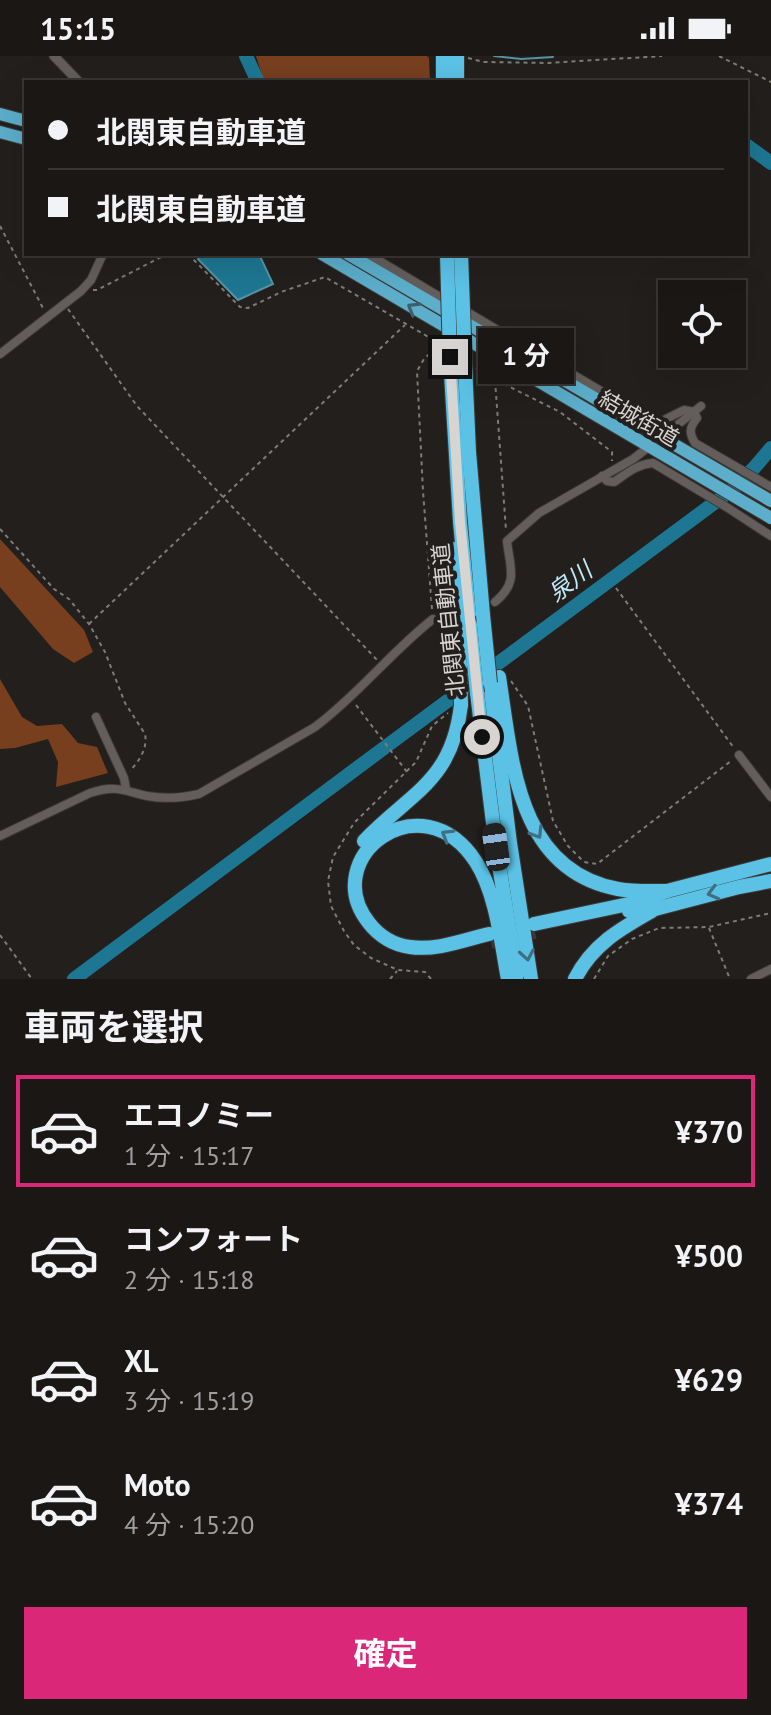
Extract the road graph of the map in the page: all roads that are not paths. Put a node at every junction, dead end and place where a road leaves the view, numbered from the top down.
1 (443, 56) edge
2 (457, 56) edge
3 (55, 57) edge
4 (77, 80) edge
5 (443, 80) edge
6 (457, 80) edge
7 (0, 114) edge
8 (24, 120) edge
9 (0, 132) edge
10 (24, 138) edge
11 (102, 256) edge
12 (325, 256) edge
13 (351, 256) edge
14 (371, 256) edge
15 (447, 256) edge
16 (461, 256) edge
17 (0, 354) edge
18 (698, 409) junction
19 (661, 438) junction
20 (649, 447) junction
21 (732, 472) junction
22 (602, 476) junction
23 (756, 485) junction
24 (771, 487) edge
25 (771, 501) edge
26 (771, 518) edge
27 (771, 536) edge
28 (489, 609) junction
29 (461, 627) junction
30 (494, 680) junction
31 (96, 717) dead end
32 (739, 755) road end
33 (126, 789) junction
34 (771, 797) edge
35 (0, 836) edge
36 (771, 864) edge
37 (771, 881) edge
38 (667, 891) junction
39 (655, 909) junction
40 (771, 969) edge
41 (508, 979) edge
42 (518, 979) edge
43 (531, 979) edge
44 (575, 979) edge
45 (751, 979) edge

1 - 5 highway
2 - 6 highway
3 - 4 street
7 - 8 highway
9 - 10 highway
11 - 17 street
20 -> 12 highway, 結城街道
13 - 19 highway, 結城街道
14 - 18 street
15 - 29 highway, 北関東自動車道, bridge
16 - 28 highway, 北関東自動車道, bridge
18 - 19 street
18 - 21 street
19 - 20 street
19 - 21 highway, 結城街道
20 - 22 street
20 - 26 highway, 結城街道
21 - 23 highway, 結城街道
22 - 27 street
22 - 28 street
23 - 24 street
23 - 25 highway, 結城街道
28 - 30 highway, 北関東自動車道, bridge
29 - 33 street
41 -> 29 highway, bridge
29 - 42 highway, 北関東自動車道, bridge
30 -> 38 highway
30 -> 43 highway, 北関東自動車道
31 - 33 street
32 - 34 street
33 - 35 street
36 - 38 highway
37 -> 39 highway
38 - 39 highway
39 - 44 highway
40 - 45 street

